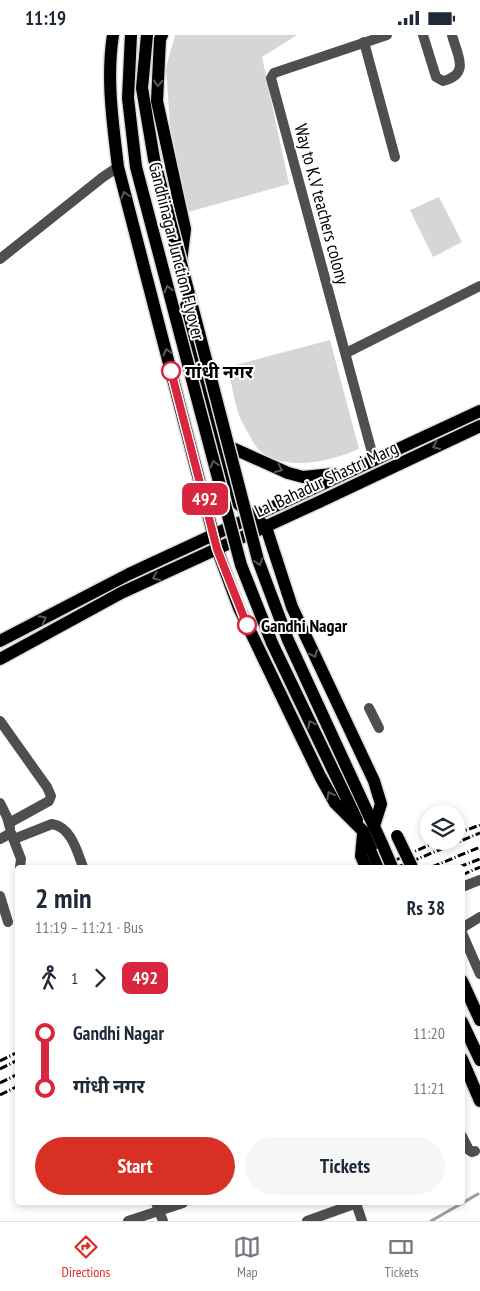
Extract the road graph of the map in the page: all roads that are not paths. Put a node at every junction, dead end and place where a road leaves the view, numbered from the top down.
1 (113, 35) edge
2 (131, 35) edge
3 (146, 35) edge
4 (162, 35) edge
5 (387, 35) edge
6 (423, 35) edge
7 (452, 35) edge
8 (364, 42) junction
9 (395, 157) dead end
10 (118, 167) junction
11 (0, 259) edge
12 (480, 286) edge
13 (346, 353) junction
14 (480, 411) edge
15 (480, 425) edge
16 (218, 442) junction
17 (374, 460) junction
18 (346, 472) junction
19 (254, 515) junction
20 (266, 527) junction
21 (213, 535) junction
22 (217, 549) junction
23 (171, 555) junction
24 (176, 568) junction
25 (118, 587) junction
26 (0, 641) edge
27 (0, 659) edge
28 (369, 708) dead end
29 (0, 721) edge
30 (378, 728) dead end
31 (0, 803) edge
32 (368, 829) junction
33 (11, 832) junction
34 (0, 839) edge
35 (370, 855) edge
36 (20, 865) edge
37 (82, 865) edge
38 (388, 865) edge
39 (411, 865) edge
40 (480, 880) edge
41 (465, 886) edge
42 (0, 896) edge
43 (480, 917) edge
44 (8, 922) dead end
45 (465, 926) edge
46 (465, 940) edge
47 (480, 974) edge
48 (465, 987) edge
49 (480, 1019) edge
50 (465, 1028) edge
51 (480, 1060) edge
52 (465, 1066) edge
53 (480, 1101) edge
54 (465, 1142) edge
55 (475, 1151) dead end
56 (177, 1205) edge
57 (351, 1205) edge
58 (358, 1205) edge
59 (160, 1211) edge
60 (128, 1221) edge
61 (307, 1221) edge
62 (362, 1221) edge

1 - 10 main road
32 -> 2 main road, Gandhinagar Junction Flyover, bridge
3 -> 32 main road, Gandhinagar Junction Flyover, bridge
4 -> 16 main road
5 - 8 street, Way to K.V teachers colony
6 - 7 street
8 - 9 street
8 - 13 street, Way to K.V teachers colony
10 - 11 street
21 -> 10 main road
12 - 13 street
13 - 17 street, Way to K.V teachers colony
14 - 17 main road, Lal Bahadur Shastri Marg
15 -> 20 main road, Lal Bahadur Shastri Marg
16 -> 18 main road
16 - 19 main road
17 - 18 main road, Lal Bahadur Shastri Marg
18 - 19 main road, Lal Bahadur Shastri Marg
19 - 20 main road
19 - 21 main road, Lal Bahadur Shastri Marg
20 - 22 main road, Lal Bahadur Shastri Marg
20 -> 32 main road
21 - 22 main road
21 - 23 main road, Lal Bahadur Shastri Marg
22 - 24 main road, Lal Bahadur Shastri Marg
32 -> 22 main road
23 - 24 main road
23 - 25 main road, Lal Bahadur Shastri Marg
24 -> 25 main road, Lal Bahadur Shastri Marg
26 -> 25 main road, Lal Bahadur Shastri Marg
25 - 27 main road, Lal Bahadur Shastri Marg
28 - 30 street
29 - 33 street
31 - 33 street
32 - 35 main road
32 - 35 main road
32 - 39 main road, bridge
33 - 34 street
33 - 36 street
33 - 37 street
35 - 38 main road, bridge
40 - 41 street
42 - 44 street
43 - 45 street
46 - 47 street
48 - 49 main road
50 - 51 main road
52 - 53 main road
54 - 55 street
56 - 59 street
57 - 61 street
58 - 62 street
59 - 60 street

